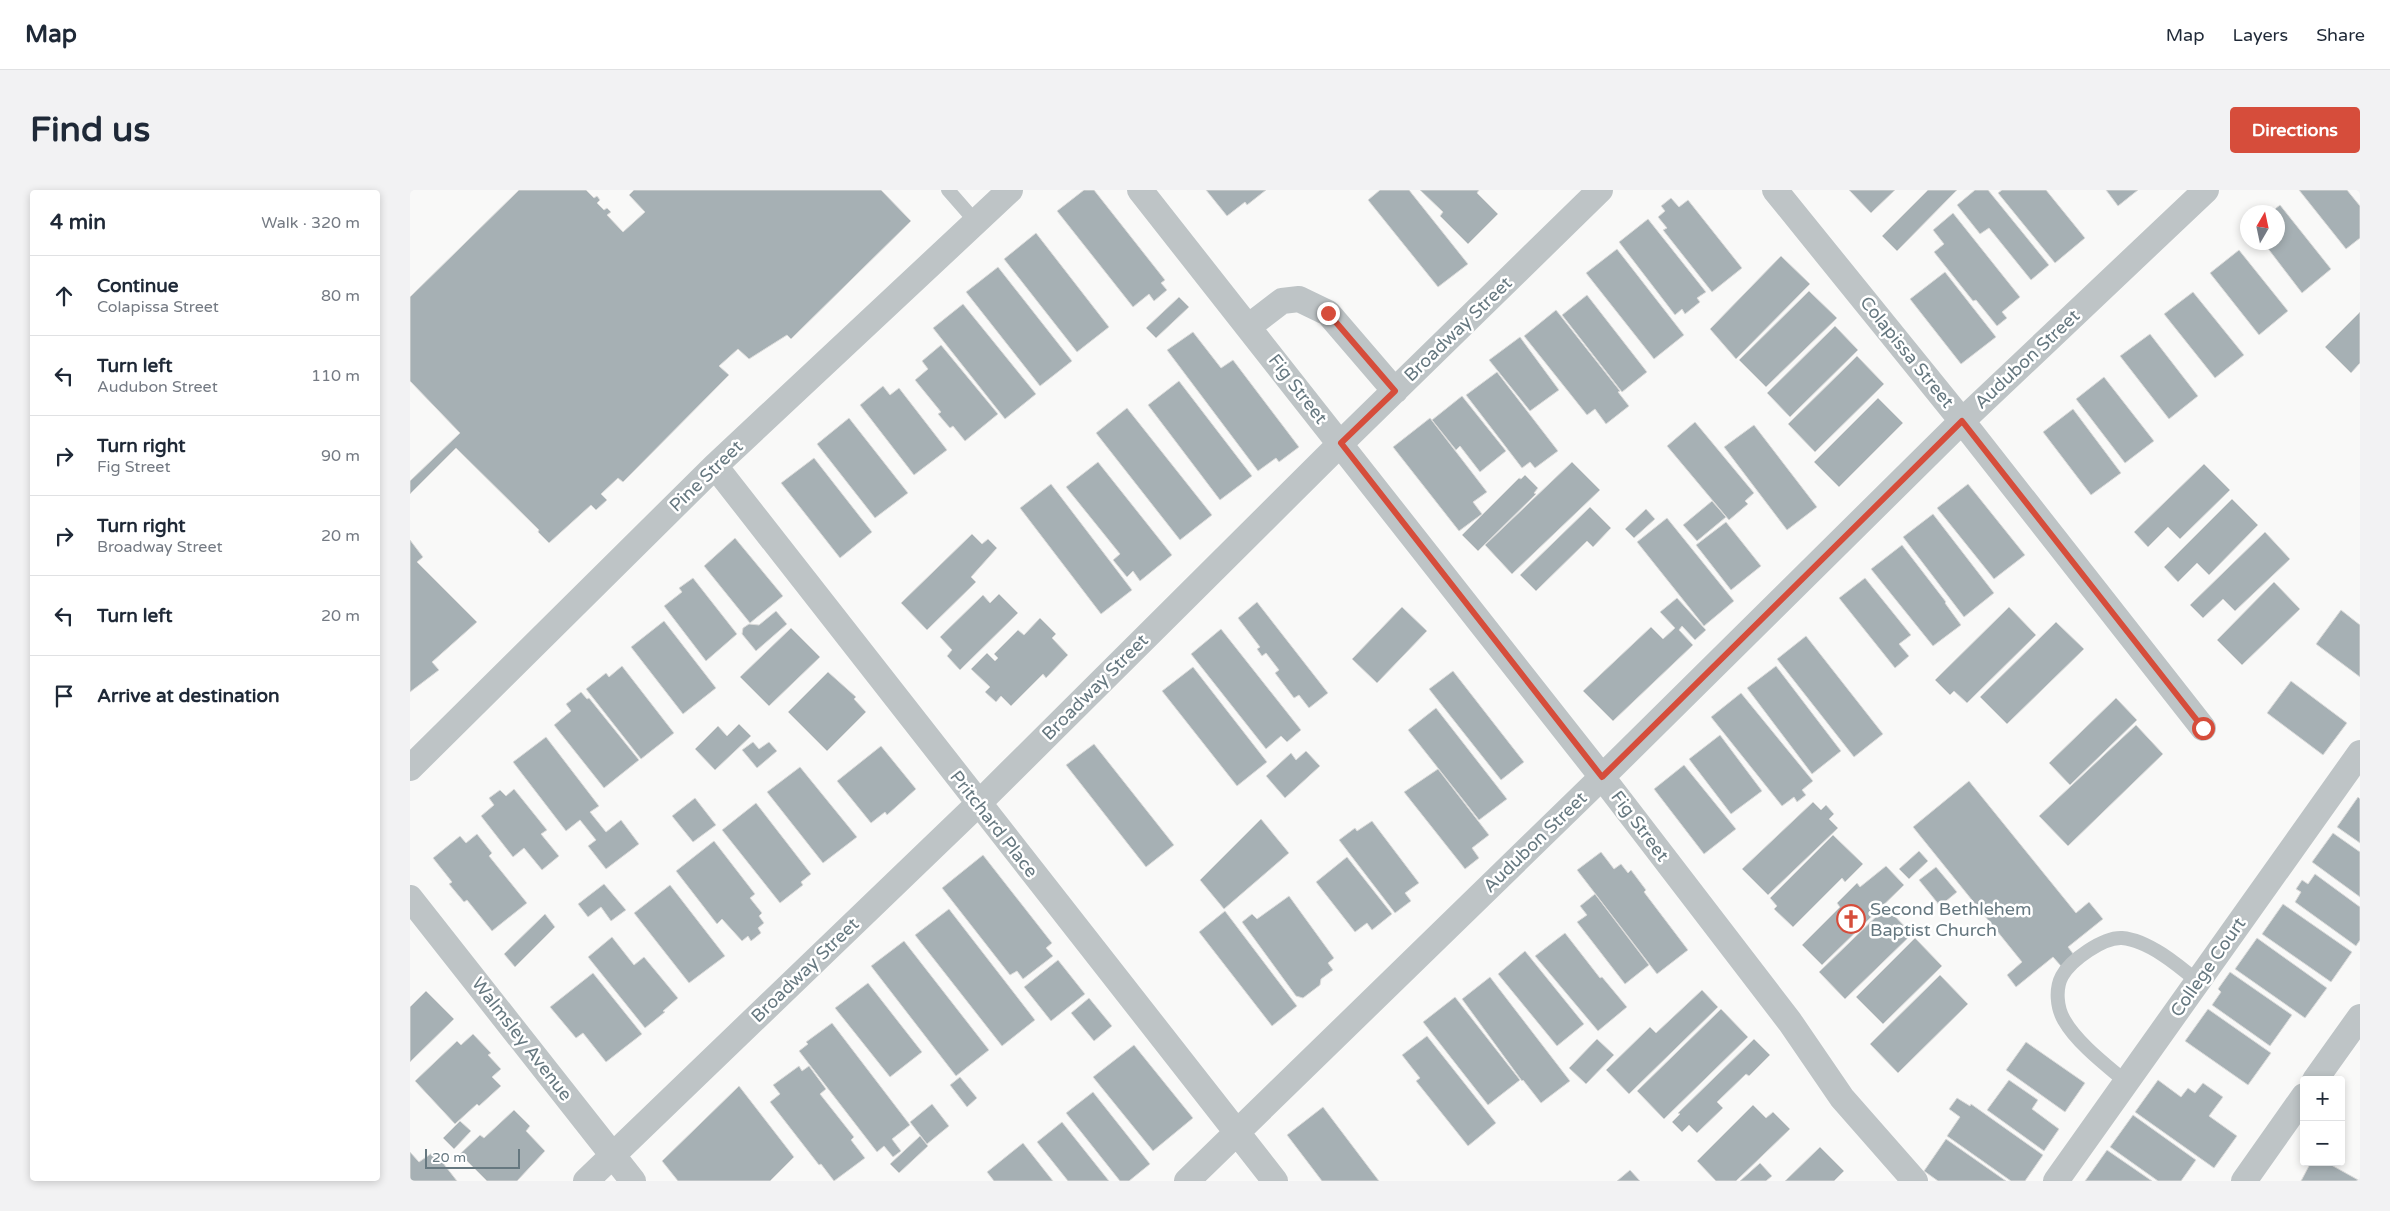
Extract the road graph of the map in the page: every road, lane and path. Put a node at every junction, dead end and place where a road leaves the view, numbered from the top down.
1 (948, 190) edge
2 (1010, 190) edge
3 (1140, 190) edge
4 (1600, 190) edge
5 (1775, 190) edge
6 (2206, 190) edge
7 (976, 222) junction
8 (1248, 326) junction
9 (1395, 391) junction
10 (1962, 421) junction
11 (1341, 443) junction
12 (715, 466) junction
13 (2203, 728) dead end
14 (2360, 753) edge
15 (410, 768) edge
16 (1602, 777) junction
17 (978, 804) junction
18 (410, 898) edge
19 (2197, 981) junction
20 (2360, 1017) edge
21 (2318, 1076) edge
22 (2126, 1082) junction
23 (2300, 1102) edge
24 (1237, 1132) junction
25 (612, 1154) junction
26 (586, 1181) edge
27 (633, 1181) edge
28 (1187, 1181) edge
29 (1275, 1181) edge
30 (1916, 1181) edge
31 (2056, 1181) edge
32 (2244, 1181) edge

1 - 7 lane
2 - 7 street, Pine Street
3 - 8 street, Fig Street
4 - 9 street, Broadway Street
5 - 10 street, Colapissa Street
6 - 10 street, Audubon Street
7 - 12 street, Pine Street
8 - 9 street
8 - 11 street, Fig Street
9 - 11 street, Broadway Street
10 - 13 street, Colapissa Street
10 - 16 street, Audubon Street
11 - 16 street, Fig Street
11 - 17 street, Broadway Street
12 - 15 street, Pine Street
12 - 17 street, Pritchard Place
14 - 19 street, College Court
16 - 24 street, Audubon Street
16 - 30 street, Fig Street
17 - 24 street, Pritchard Place
17 - 25 street, Broadway Street
18 - 25 street, Walmsley Avenue
19 - 22 street, College Court
19 - 22 lane
20 - 21 street
22 - 31 street, College Court
23 - 32 street
24 - 28 street, Audubon Street
24 - 29 street, Pritchard Place
25 - 26 street, Broadway Street
25 - 27 street, Walmsley Avenue

